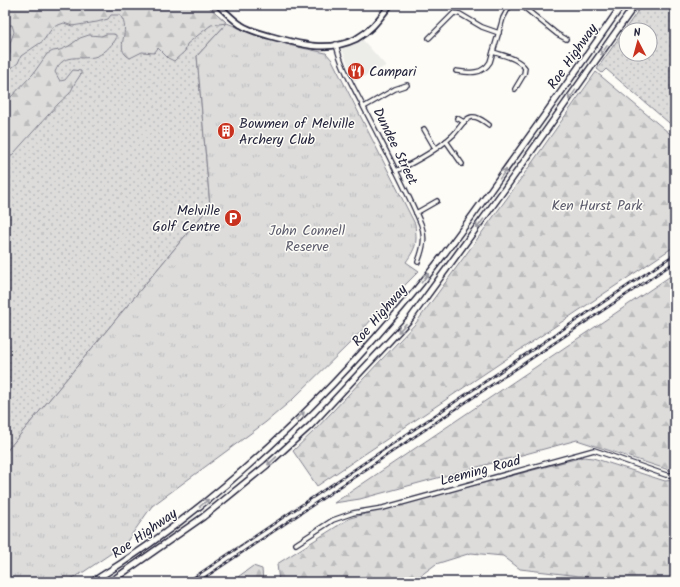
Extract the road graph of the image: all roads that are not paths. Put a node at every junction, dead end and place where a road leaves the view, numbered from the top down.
1 (218, 5) edge
2 (222, 5) edge
3 (510, 5) edge
4 (521, 5) edge
5 (622, 5) edge
6 (635, 5) edge
7 (387, 7) edge
8 (499, 32) junction
9 (429, 38) dead end
10 (566, 40) dead end
11 (336, 44) junction
12 (493, 52) junction
13 (456, 71) dead end
14 (407, 85) dead end
15 (514, 89) dead end
16 (364, 107) junction
17 (457, 118) dead end
18 (464, 122) junction
19 (489, 125) dead end
20 (424, 129) dead end
21 (446, 141) junction
22 (436, 148) junction
23 (462, 164) dead end
24 (396, 171) junction
25 (437, 201) dead end
26 (416, 212) junction
27 (418, 262) dead end
28 (675, 475) edge
29 (296, 544) dead end
30 (92, 582) edge
31 (110, 582) edge

1 - 11 main road
2 - 11 main road
3 - 8 street
4 - 10 street
30 -> 5 highway, Roe Highway
6 -> 31 highway, Roe Highway
7 - 11 main road
8 - 9 street
8 - 12 street
11 - 16 street, Dundee Street
12 - 13 street
12 - 15 street
14 - 16 street
16 - 24 street, Dundee Street
17 - 18 street
18 - 19 street
18 - 21 street
20 - 22 street
21 - 22 street
21 - 23 street
22 - 24 street
24 - 26 street, Dundee Street
25 - 26 street
26 - 27 street, Dundee Street
28 - 29 street, Leeming Road

